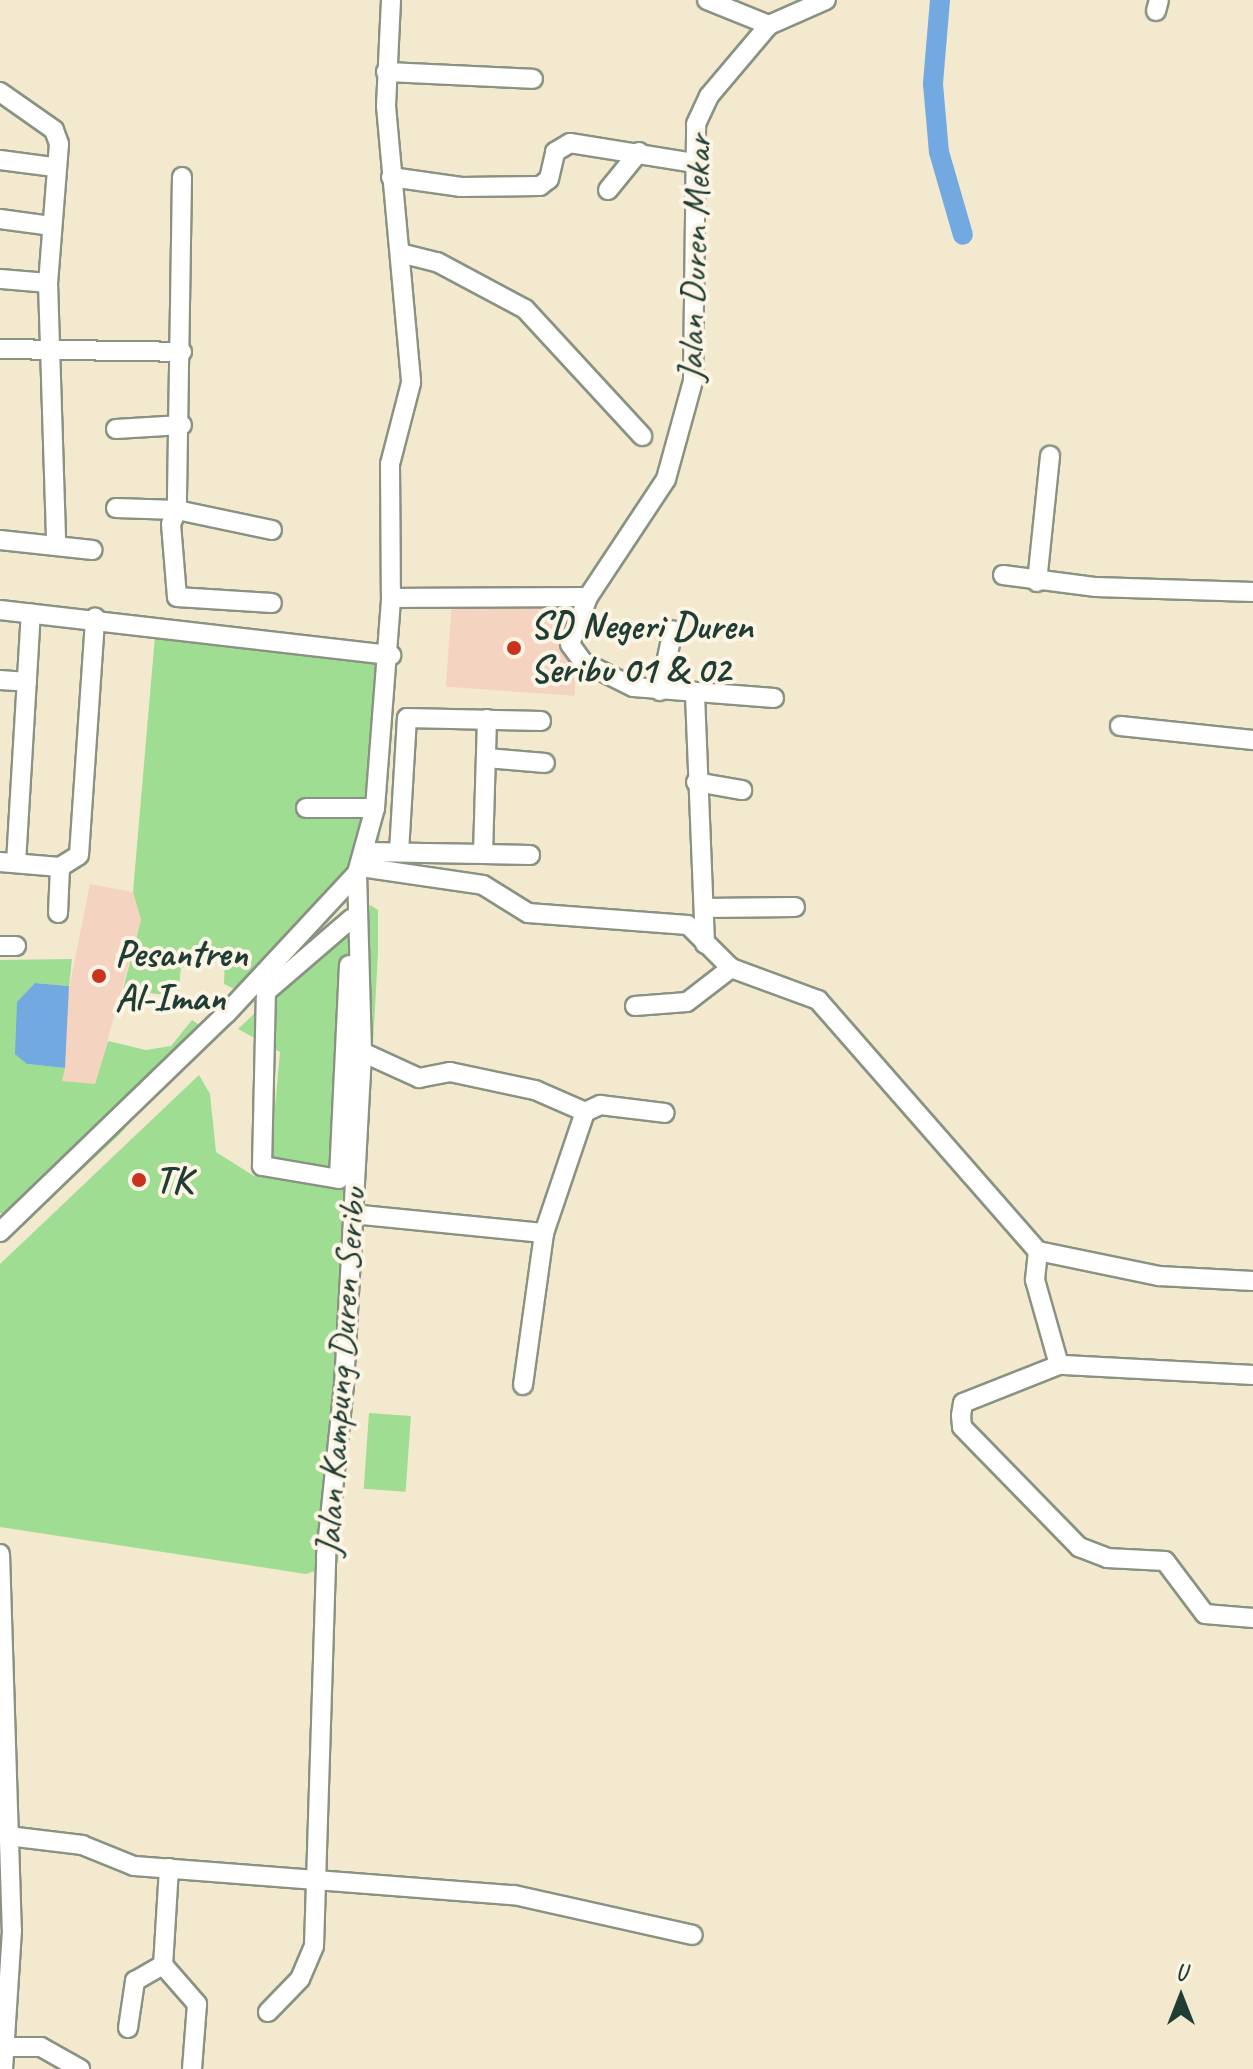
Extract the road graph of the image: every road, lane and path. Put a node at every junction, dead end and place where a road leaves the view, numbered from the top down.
1 (391, 0) edge
2 (707, 0) edge
3 (826, 0) edge
4 (769, 25) junction
5 (386, 72) junction
6 (533, 79) dead end
7 (0, 92) edge
8 (639, 152) junction
9 (0, 160) edge
10 (693, 163) junction
11 (53, 167) junction
12 (182, 177) dead end
13 (391, 177) junction
14 (608, 190) dead end
15 (0, 219) edge
16 (51, 226) junction
17 (400, 253) junction
18 (0, 279) edge
19 (48, 283) junction
20 (0, 349) edge
21 (49, 352) junction
22 (182, 352) junction
23 (182, 425) junction
24 (116, 429) dead end
25 (642, 436) dead end
26 (1050, 456) dead end
27 (116, 508) dead end
28 (177, 510) junction
29 (272, 530) dead end
30 (0, 540) edge
31 (56, 541) junction
32 (92, 550) dead end
33 (1003, 575) dead end
34 (1046, 582) junction
35 (1253, 592) edge
36 (588, 597) junction
37 (391, 598) junction
38 (272, 603) dead end
39 (0, 610) edge
40 (31, 613) junction
41 (95, 618) junction
42 (673, 630) dead end
43 (391, 655) junction
44 (0, 680) edge
45 (27, 682) junction
46 (660, 691) junction
47 (695, 695) junction
48 (774, 698) dead end
49 (487, 719) junction
50 (541, 721) dead end
51 (1120, 726) dead end
52 (1253, 740) edge
53 (487, 758) junction
54 (545, 763) dead end
55 (696, 782) junction
56 (742, 790) dead end
57 (306, 808) dead end
58 (375, 808) junction
59 (399, 852) junction
60 (483, 854) junction
61 (530, 855) dead end
62 (8, 862) edge
63 (60, 867) junction
64 (358, 869) junction
65 (795, 907) dead end
66 (704, 908) junction
67 (58, 913) dead end
68 (351, 919) junction
69 (705, 944) junction
70 (731, 968) junction
71 (635, 1006) dead end
72 (362, 1052) junction
73 (585, 1112) junction
74 (665, 1113) dead end
75 (352, 1214) junction
76 (0, 1232) edge
77 (544, 1233) junction
78 (1038, 1251) junction
79 (1253, 1281) edge
80 (1059, 1365) junction
81 (1253, 1375) edge
82 (523, 1385) dead end
83 (0, 1554) edge
84 (1253, 1618) edge
85 (2, 1658) edge
86 (8, 1836) junction
87 (169, 1868) junction
88 (317, 1878) junction
89 (693, 1935) dead end
90 (163, 1965) junction
91 (268, 2012) dead end
92 (128, 2028) dead end
93 (6, 2047) junction
94 (3, 2069) edge
95 (80, 2069) edge
96 (192, 2069) edge

1 - 5 street, Jalan Kampung Duren Seribu
2 - 4 street
3 - 4 street, Jalan Duren Mekar
4 - 10 street, Jalan Duren Mekar
5 - 6 street
5 - 13 street, Jalan Kampung Duren Seribu
7 - 11 street
8 - 10 street
8 - 13 street
8 - 14 street
9 - 11 street
10 - 36 street, Jalan Duren Mekar
11 - 16 street
12 - 22 street
13 - 17 street, Jalan Kampung Duren Seribu
15 - 16 street
16 - 19 street
17 - 25 street
17 - 37 street, Jalan Kampung Duren Seribu
18 - 19 street
19 - 21 street
20 - 21 street
21 - 22 street
21 - 31 street
22 - 23 street
23 - 24 street
23 - 28 street
26 - 34 street
27 - 28 street
28 - 29 street
28 - 38 street
30 - 31 street
31 - 32 street
33 - 34 street
34 - 35 street
36 - 37 street
36 - 46 street
37 - 43 street, Jalan Kampung Duren Seribu
39 - 40 street
40 - 41 street
40 - 45 street
41 - 43 street
41 - 63 street
42 - 46 street
43 - 58 street, Jalan Kampung Duren Seribu
44 - 45 street
45 - 62 street
46 - 47 street
47 - 48 street
47 - 55 street
49 - 50 street
49 - 53 street
49 - 59 street
51 - 52 street
53 - 54 street
53 - 60 street
55 - 56 street
55 - 66 street
57 - 58 street
58 - 64 street, Jalan Kampung Duren Seribu
59 - 60 street
59 - 64 street
60 - 61 street
62 - 63 street
63 - 67 street
64 - 68 street
64 - 69 street
64 - 72 street, Jalan Kampung Duren Seribu
64 - 76 street
65 - 66 street
66 - 69 street
68 - 68 street
69 - 70 street
70 - 71 street
70 - 78 street
72 - 73 street
72 - 75 street, Jalan Kampung Duren Seribu
73 - 74 street
73 - 77 street
75 - 77 street
75 - 88 street, Jalan Kampung Duren Seribu
77 - 82 street
78 - 79 street
78 - 80 street
80 - 81 street
80 - 84 street
83 - 85 street
85 - 86 street
86 - 87 street
86 - 93 street
87 - 88 street
87 - 90 street
88 - 89 street
88 - 91 street, Jalan Kampung Duren Seribu
90 - 92 street
90 - 96 street
93 - 94 street
93 - 95 street

